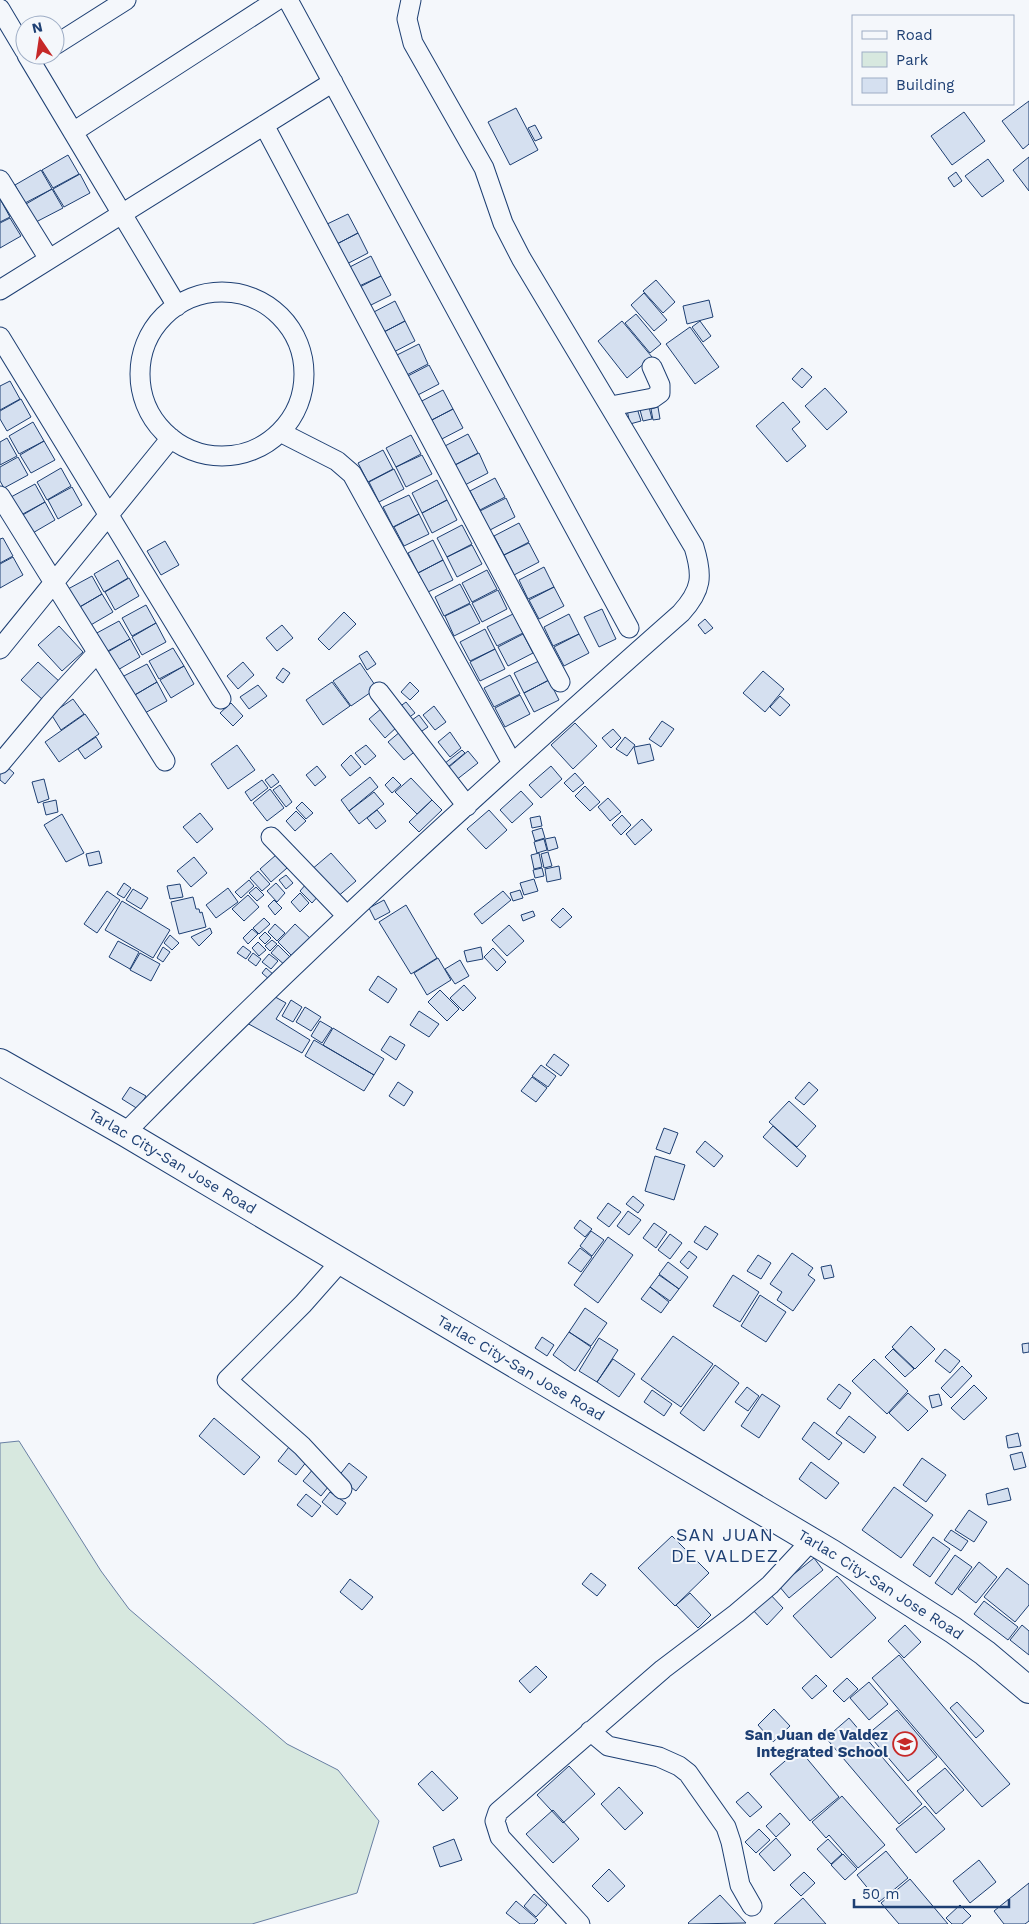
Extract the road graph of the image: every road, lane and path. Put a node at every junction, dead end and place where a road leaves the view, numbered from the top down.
1 (126, 0) edge
2 (277, 0) edge
3 (288, 0) edge
4 (411, 0) edge
5 (0, 9) edge
6 (15, 32) edge
7 (65, 39) edge
8 (36, 65) edge
9 (333, 82) junction
10 (264, 125) junction
11 (73, 132) junction
12 (0, 180) edge
13 (122, 213) junction
14 (49, 259) junction
15 (0, 290) edge
16 (177, 306) junction
17 (0, 337) edge
18 (652, 367) dead end
19 (610, 406) junction
20 (280, 432) junction
21 (171, 438) junction
22 (0, 496) edge
23 (108, 515) junction
24 (53, 583) junction
25 (629, 628) dead end
26 (0, 649) edge
27 (98, 653) junction
28 (560, 682) dead end
29 (378, 692) dead end
30 (221, 699) dead end
31 (165, 761) dead end
32 (512, 763) junction
33 (0, 764) edge
34 (467, 806) junction
35 (271, 837) dead end
36 (347, 916) junction
37 (0, 1062) edge
38 (124, 1133) junction
39 (341, 1261) junction
40 (342, 1489) dead end
41 (811, 1541) junction
42 (1029, 1690) edge
43 (590, 1731) junction
44 (752, 1906) dead end
45 (580, 1924) edge

1 - 7 street
2 - 11 street
3 - 9 street
4 - 19 street
5 - 6 street
8 - 11 street
9 - 10 street
9 - 25 street
10 - 13 street
10 - 28 street
11 - 13 street
12 - 14 street
13 - 14 street
13 - 16 street
14 - 15 street
16 - 20 street
16 - 21 street
17 - 23 street
18 - 19 street
19 - 32 street
20 - 21 street
20 - 32 street
21 - 23 street
22 - 24 street
23 - 24 street
23 - 30 street
24 - 26 street
24 - 27 street
27 - 31 street
27 - 33 street
29 - 34 street
32 - 34 street
34 - 36 street
35 - 36 street
36 - 38 street
37 - 38 main road, Tarlac City-San Jose Road
38 - 39 main road, Tarlac City-San Jose Road
39 - 40 street
39 - 41 main road, Tarlac City-San Jose Road
41 - 42 main road, Tarlac City-San Jose Road
41 - 43 street
43 - 44 street
43 - 45 street

